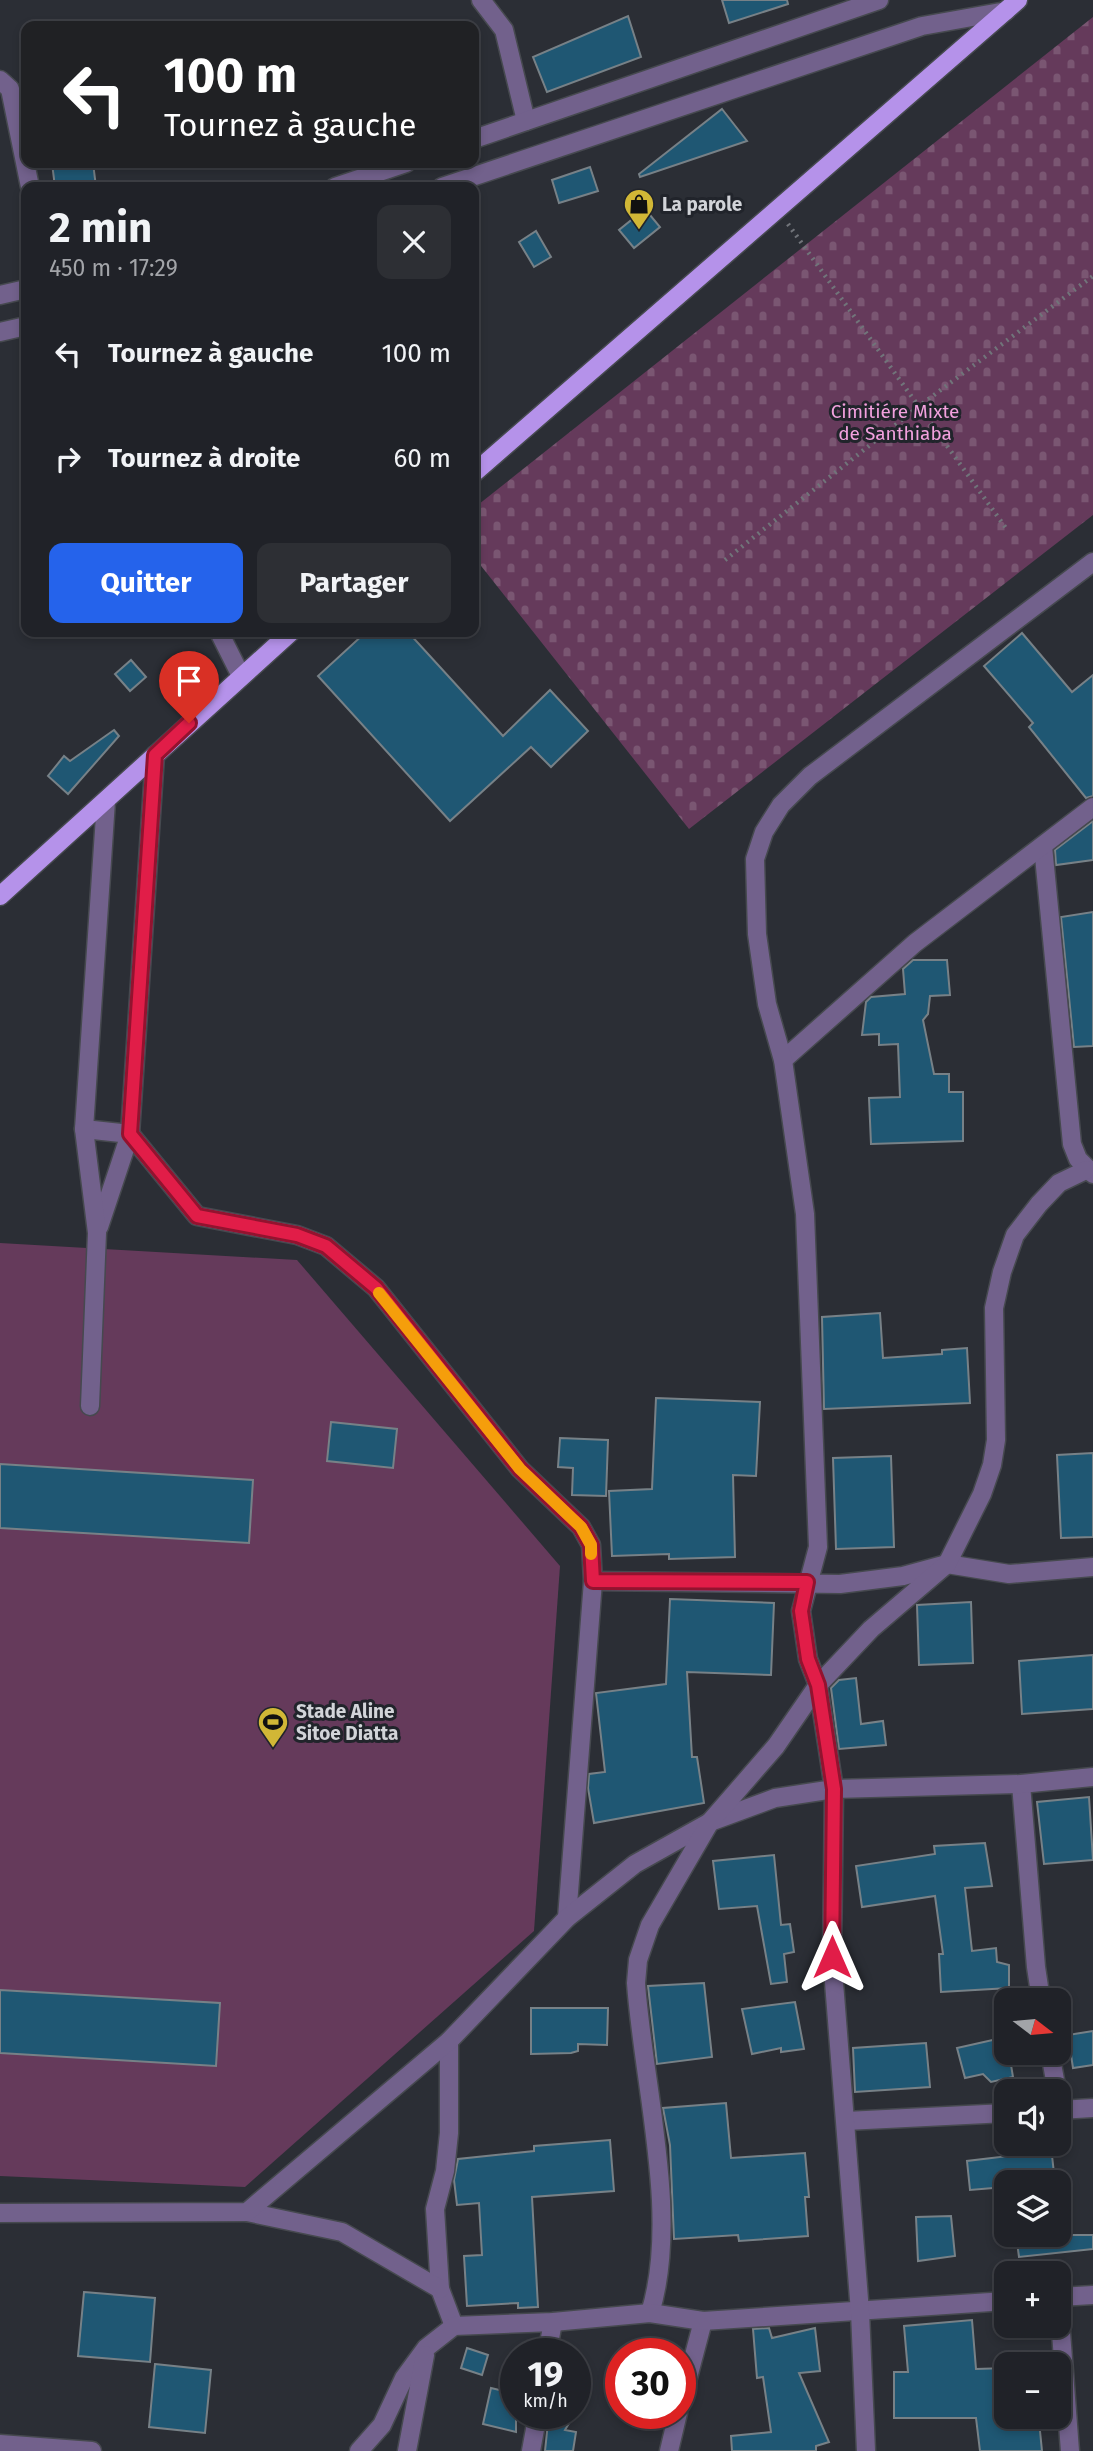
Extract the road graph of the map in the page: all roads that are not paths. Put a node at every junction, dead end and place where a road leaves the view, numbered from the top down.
1 (481, 0) edge
2 (879, 0) edge
3 (1012, 6) edge
4 (0, 80) edge
5 (526, 121) junction
6 (479, 137) edge
7 (21, 143) edge
8 (391, 168) edge
9 (350, 182) edge
10 (457, 182) edge
11 (21, 290) edge
12 (0, 295) edge
13 (21, 327) edge
14 (0, 332) edge
15 (479, 469) edge
16 (1093, 562) edge
17 (222, 637) edge
18 (285, 637) edge
19 (241, 676) junction
20 (155, 755) junction
21 (106, 800) junction
22 (1093, 807) edge
23 (1043, 846) junction
24 (0, 896) edge
25 (783, 1060) junction
26 (84, 1129) junction
27 (130, 1134) junction
28 (1089, 1172) edge
29 (97, 1233) junction
30 (90, 1406) dead end
31 (947, 1564) junction
32 (1093, 1567) edge
33 (593, 1581) junction
34 (807, 1582) junction
35 (818, 1685) junction
36 (1093, 1777) edge
37 (1021, 1783) junction
38 (834, 1789) junction
39 (710, 1822) junction
40 (567, 1918) junction
41 (1039, 1988) edge
42 (449, 2041) junction
43 (1071, 2108) edge
44 (1093, 2108) edge
45 (994, 2114) edge
46 (846, 2121) junction
47 (0, 2213) edge
48 (247, 2213) junction
49 (440, 2289) junction
50 (1093, 2295) edge
51 (1071, 2296) edge
52 (994, 2302) edge
53 (860, 2312) junction
54 (649, 2313) junction
55 (703, 2321) junction
56 (552, 2322) junction
57 (454, 2326) junction
58 (550, 2338) edge
59 (1061, 2338) edge
60 (696, 2347) edge
61 (426, 2348) junction
62 (535, 2429) edge
63 (674, 2429) edge
64 (0, 2444) edge
65 (92, 2451) edge
66 (359, 2451) edge
67 (407, 2451) edge
68 (531, 2451) edge
69 (669, 2451) edge
70 (866, 2451) edge
71 (1070, 2451) edge

1 - 5 street
2 - 5 street
3 - 10 street
3 - 15 main road
4 - 7 street
5 - 6 street
8 - 9 street
11 - 12 street
13 - 14 street
16 - 25 street
17 - 19 street
18 - 19 main road
19 - 20 main road
20 - 21 main road
20 - 27 street
21 - 24 main road
21 - 26 street
22 - 23 street
23 - 25 street
23 - 28 street
25 - 34 street
26 - 27 street
26 - 29 street
27 - 29 street
27 - 33 street
28 - 31 street
29 - 30 street
31 - 32 street
31 - 34 street
31 - 35 street
33 - 34 street
33 - 40 street
34 - 35 street
35 - 38 street
35 - 39 street
36 - 37 street
37 - 38 street
37 - 41 street
38 - 39 street
38 - 46 street
39 - 40 street
39 - 54 street
40 - 42 street
42 - 48 street
42 - 49 street
43 - 44 street
45 - 46 street
46 - 53 street
47 - 48 street
48 - 49 street
49 - 57 street
50 - 51 street
52 - 53 street
53 - 55 street
53 - 70 street
54 - 55 street
54 - 56 street
55 - 60 street
56 - 57 street
56 - 58 street
57 - 61 street
59 - 71 street
61 - 66 street
61 - 67 street
62 - 68 street
63 - 69 street
64 - 65 street

